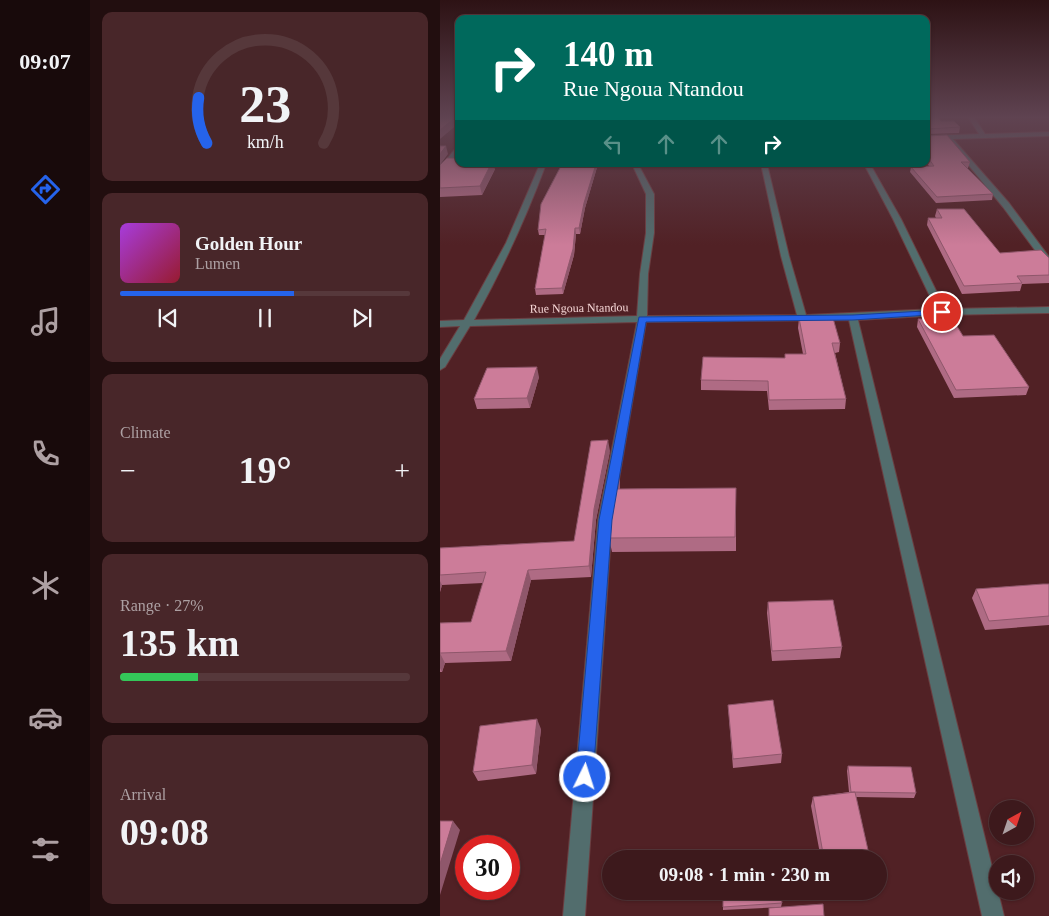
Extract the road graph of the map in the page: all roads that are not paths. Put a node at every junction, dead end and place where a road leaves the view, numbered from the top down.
1 (450, 160) edge
2 (968, 160) edge
3 (543, 167) edge
4 (636, 167) edge
5 (765, 167) edge
6 (869, 167) edge
7 (440, 172) edge
8 (1049, 263) edge
9 (942, 312) junction
10 (1048, 312) edge
11 (802, 317) junction
12 (853, 317) junction
13 (642, 319) junction
14 (468, 323) junction
15 (440, 324) edge
16 (440, 367) edge
17 (574, 916) edge
18 (992, 916) edge

1 - 7 street
2 - 8 street
3 - 14 street
4 - 13 street
5 - 11 street
6 - 9 street
9 - 10 street, Rue Ngoua Ntandou
9 - 12 street, Rue Ngoua Ntandou
11 - 12 street, Rue Ngoua Ntandou
11 - 13 street, Rue Ngoua Ntandou
12 - 18 street
13 - 14 street, Rue Ngoua Ntandou
13 - 17 street
14 - 15 street, Rue Ngoua Ntandou
14 - 16 street

